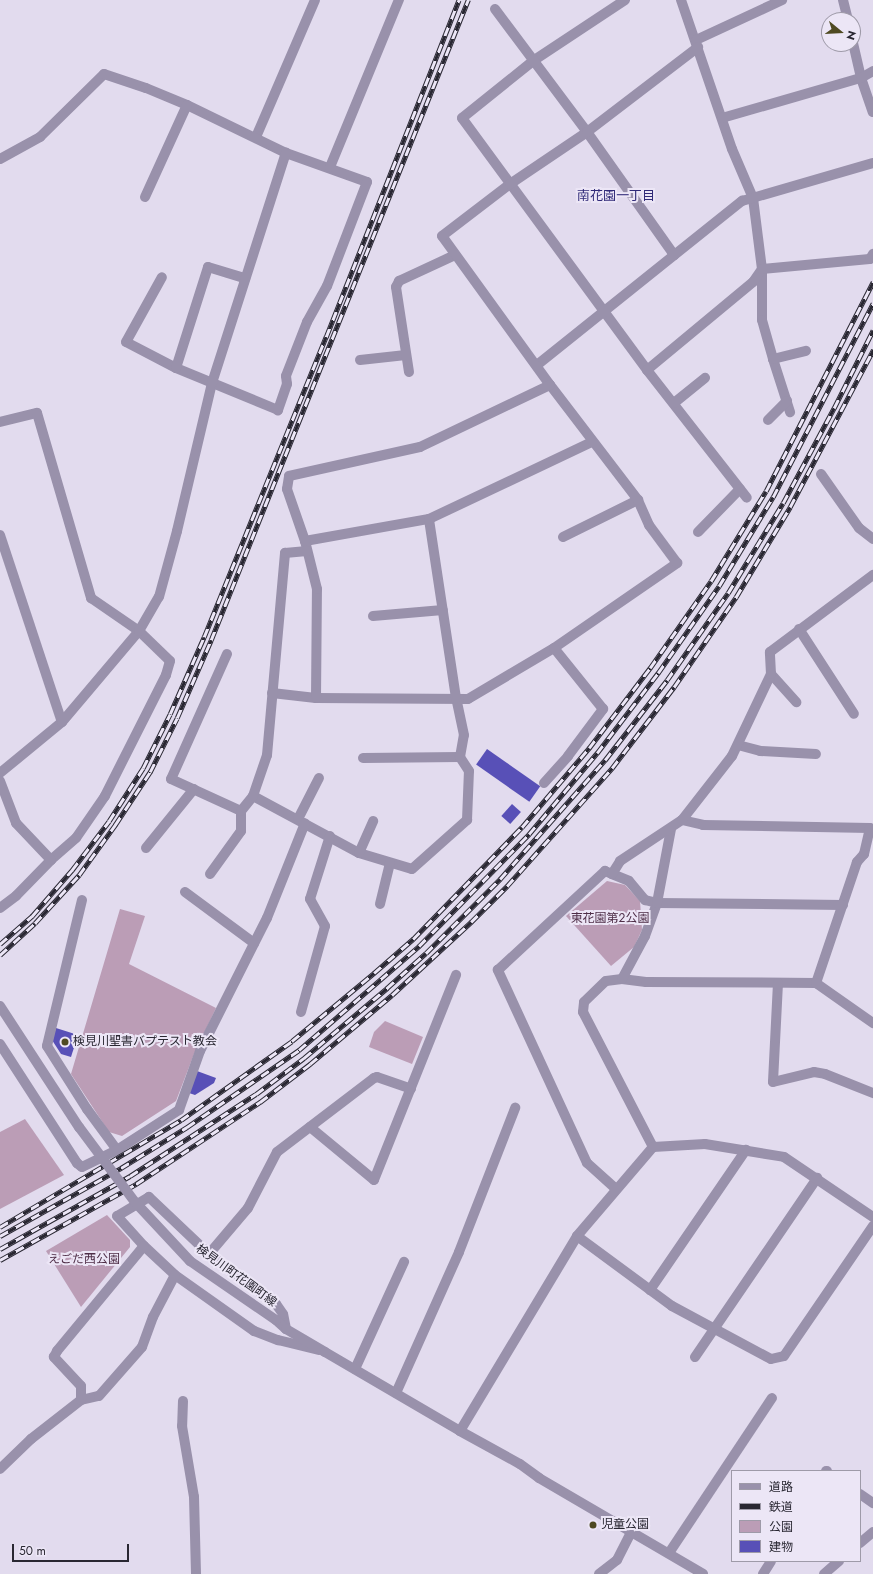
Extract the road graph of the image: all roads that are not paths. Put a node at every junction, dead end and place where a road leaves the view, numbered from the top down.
1 (315, 0) edge
2 (399, 0) edge
3 (625, 0) edge
4 (681, 0) edge
5 (782, 0) edge
6 (843, 0) edge
7 (495, 9) dead end
8 (846, 12) edge
9 (697, 44) junction
10 (855, 52) edge
11 (533, 61) junction
12 (873, 71) edge
13 (861, 78) junction
14 (187, 105) junction
15 (873, 112) edge
16 (722, 118) junction
17 (587, 132) junction
18 (256, 137) junction
19 (286, 153) junction
20 (0, 159) edge
21 (873, 163) edge
22 (330, 168) junction
23 (510, 184) junction
24 (145, 197) dead end
25 (753, 198) junction
26 (873, 254) edge
27 (455, 255) junction
28 (674, 255) junction
29 (762, 269) junction
30 (162, 277) dead end
31 (245, 278) junction
32 (604, 310) junction
33 (806, 351) dead end
34 (406, 355) junction
35 (773, 359) junction
36 (360, 360) dead end
37 (537, 365) junction
38 (176, 368) junction
39 (647, 370) junction
40 (409, 372) dead end
41 (705, 378) dead end
42 (212, 383) junction
43 (550, 385) junction
44 (787, 401) junction
45 (674, 403) junction
46 (790, 412) dead end
47 (768, 420) dead end
48 (0, 422) edge
49 (592, 442) junction
50 (821, 474) dead end
51 (740, 489) junction
52 (747, 498) dead end
53 (638, 500) junction
54 (429, 519) junction
55 (698, 532) dead end
56 (0, 535) edge
57 (563, 537) dead end
58 (873, 539) edge
59 (306, 546) junction
60 (873, 575) edge
61 (443, 610) junction
62 (373, 616) dead end
63 (799, 630) junction
64 (138, 631) junction
65 (554, 648) junction
66 (227, 654) dead end
67 (771, 674) junction
68 (272, 693) junction
69 (316, 698) junction
70 (456, 698) junction
71 (796, 702) dead end
72 (854, 714) dead end
73 (62, 722) junction
74 (738, 744) junction
75 (816, 754) dead end
76 (460, 757) junction
77 (363, 758) dead end
78 (0, 774) edge
79 (319, 778) dead end
80 (0, 781) edge
81 (544, 783) dead end
82 (194, 789) junction
83 (253, 796) junction
84 (241, 811) junction
85 (682, 820) junction
86 (302, 821) junction
87 (373, 821) dead end
88 (671, 828) junction
89 (330, 836) junction
90 (146, 848) dead end
91 (359, 853) junction
92 (51, 860) junction
93 (390, 863) junction
94 (210, 874) dead end
95 (612, 874) junction
96 (185, 892) dead end
97 (82, 900) dead end
98 (657, 903) junction
99 (380, 904) dead end
100 (843, 905) junction
101 (0, 908) edge
102 (254, 943) junction
103 (456, 975) dead end
104 (622, 979) junction
105 (778, 983) junction
106 (816, 983) junction
107 (0, 1006) edge
108 (301, 1012) dead end
109 (873, 1023) edge
110 (0, 1044) edge
111 (411, 1089) junction
112 (873, 1093) edge
113 (515, 1108) dead end
114 (310, 1127) junction
115 (653, 1147) junction
116 (118, 1150) junction
117 (746, 1150) junction
118 (817, 1178) junction
119 (616, 1189) junction
120 (873, 1217) edge
121 (873, 1226) edge
122 (577, 1236) junction
123 (144, 1246) junction
124 (209, 1254) junction
125 (404, 1262) dead end
126 (175, 1275) junction
127 (650, 1290) junction
128 (715, 1328) junction
129 (286, 1329) junction
130 (325, 1352) junction
131 (695, 1357) dead end
132 (355, 1369) junction
133 (396, 1393) junction
134 (772, 1398) dead end
135 (82, 1400) junction
136 (183, 1401) dead end
137 (460, 1431) junction
138 (0, 1469) edge
139 (861, 1495) edge
140 (873, 1502) edge
141 (632, 1531) junction
142 (873, 1532) edge
143 (861, 1542) edge
144 (669, 1553) junction
145 (770, 1562) edge
146 (838, 1562) edge
147 (196, 1574) edge
148 (599, 1574) edge
149 (704, 1574) edge
150 (763, 1574) edge
151 (824, 1574) edge

1 - 18 street
2 - 22 street
3 - 11 street
4 - 9 street
5 - 9 street
6 - 8 street
7 - 11 street
9 - 16 street
9 - 17 street
10 - 13 street
11 - 17 street
11 - 23 street
12 - 13 street
13 - 15 street
13 - 16 street
14 - 18 street
14 - 20 street
14 - 24 street
16 - 25 street
17 - 23 street
17 - 28 street
18 - 19 street
19 - 22 street
19 - 31 street
21 - 25 street
22 - 42 street
23 - 27 street
23 - 32 street
25 - 28 street
25 - 29 street
26 - 29 street
27 - 34 street
27 - 37 street
28 - 32 street
29 - 35 street
29 - 39 street
30 - 38 street
31 - 38 street
31 - 42 street
32 - 37 street
32 - 39 street
33 - 35 street
34 - 36 street
34 - 40 street
35 - 44 street
37 - 43 street
38 - 42 street
39 - 45 street
41 - 45 street
42 - 64 street
43 - 49 street
43 - 59 street
44 - 46 street
44 - 47 street
45 - 51 street
48 - 64 street
49 - 53 street
49 - 54 street
50 - 58 street
51 - 52 street
51 - 55 street
53 - 57 street
53 - 65 street
54 - 59 street
54 - 61 street
56 - 73 street
59 - 68 street
59 - 69 street
60 - 63 street
61 - 62 street
61 - 70 street
63 - 67 street
63 - 72 street
64 - 73 street
64 - 92 street
65 - 70 street
65 - 81 street
66 - 82 street
67 - 71 street
67 - 74 street
68 - 69 street
68 - 83 street
69 - 70 street
70 - 76 street
73 - 78 street
74 - 75 street
74 - 85 street
76 - 77 street
76 - 93 street
79 - 86 street
80 - 92 street
82 - 84 street
82 - 90 street
83 - 84 street
83 - 86 street
84 - 94 street
85 - 88 street
85 - 100 street
86 - 89 street
86 - 102 street
87 - 91 street
88 - 95 street
88 - 98 street
89 - 91 street
89 - 108 street
91 - 93 street
92 - 101 street
93 - 99 street
95 - 98 street
95 - 119 street
96 - 102 street
97 - 116 street
98 - 100 street
98 - 104 street
100 - 106 street
102 - 116 street
103 - 111 street
104 - 105 street
104 - 115 street
105 - 106 street
105 - 112 street
106 - 109 street
107 - 129 street, 検見川町花園町線, bridge
110 - 116 street
111 - 114 street
111 - 114 street
113 - 133 street
114 - 124 street
115 - 117 street
115 - 119 street
117 - 118 street
117 - 127 street
118 - 120 street
118 - 128 street
119 - 122 street
121 - 128 street
122 - 127 street
122 - 137 street
123 - 124 street
123 - 126 street
123 - 135 street
124 - 129 street
125 - 132 street
126 - 130 street
126 - 135 street
127 - 128 street
128 - 131 street
129 - 130 street, 検見川町花園町線
130 - 132 street, 検見川町花園町線
132 - 133 street, 検見川町花園町線
133 - 137 street, 検見川町花園町線
134 - 144 street
135 - 138 street
136 - 147 street
137 - 141 street, 検見川町花園町線
139 - 140 street
141 - 144 street, 検見川町花園町線
141 - 148 street
142 - 143 street
144 - 149 street, 検見川町花園町線
145 - 150 street
146 - 151 street

